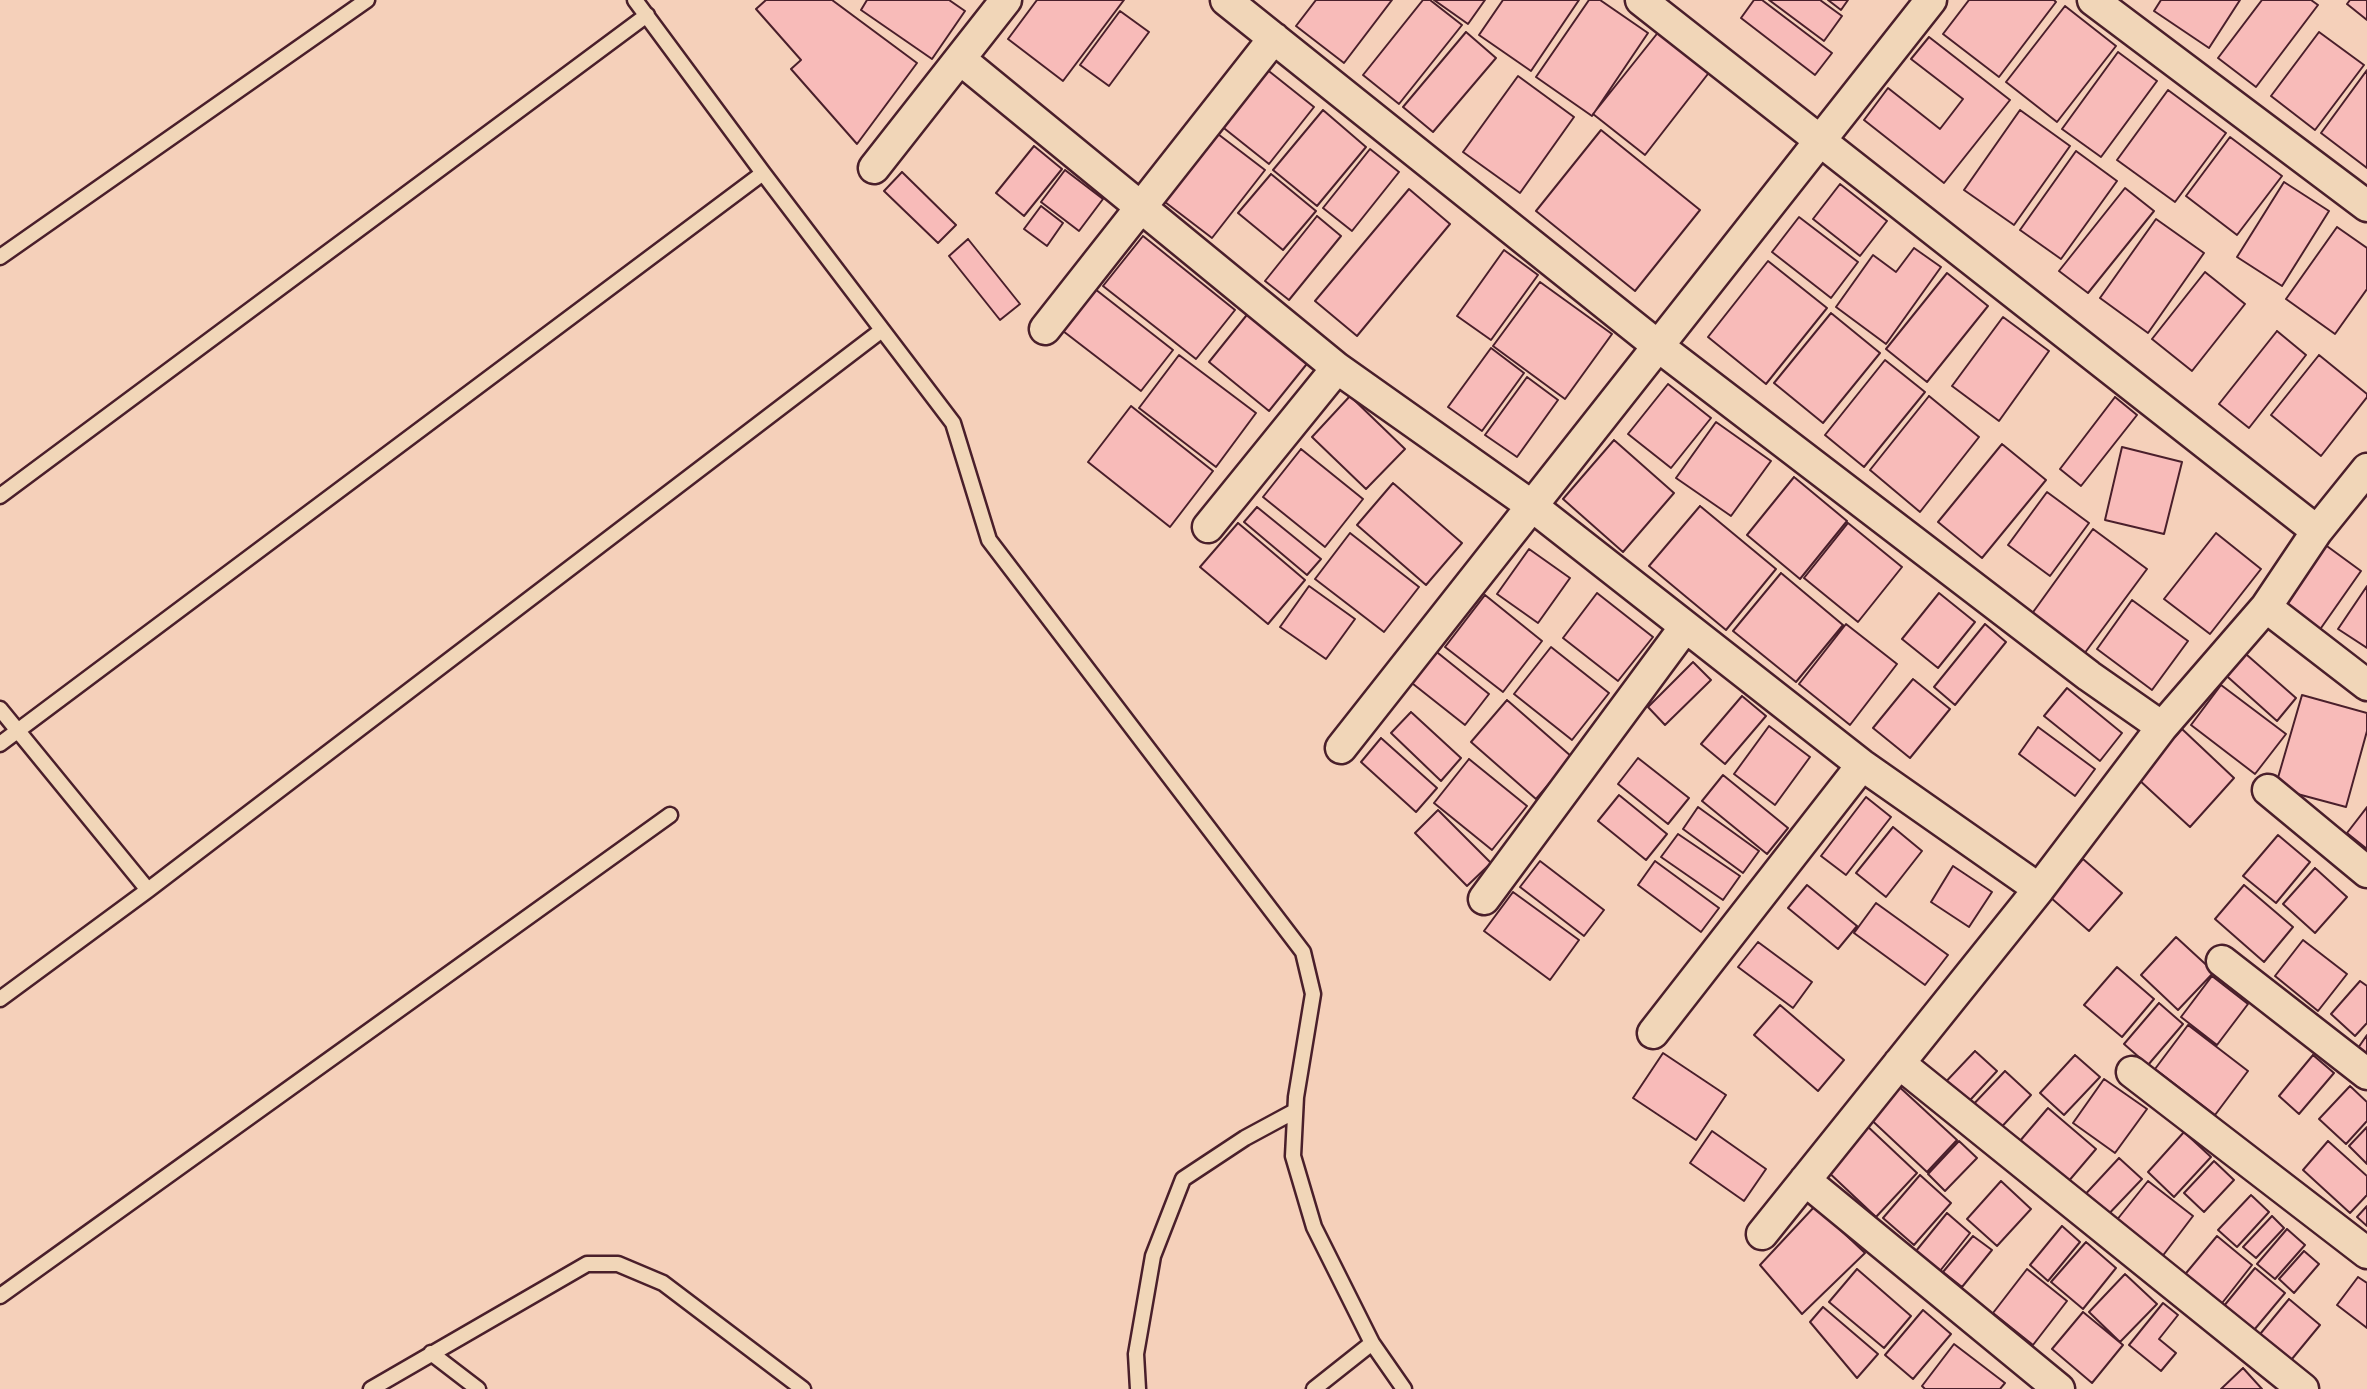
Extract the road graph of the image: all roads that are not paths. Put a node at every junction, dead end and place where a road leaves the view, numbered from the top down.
1 (367, 0) edge
2 (635, 0) edge
3 (1006, 0) edge
4 (1226, 0) edge
5 (1641, 0) edge
6 (1931, 0) edge
7 (2093, 0) edge
8 (647, 15) junction
9 (1274, 38) junction
10 (960, 59) junction
11 (1820, 141) junction
12 (874, 168) dead end
13 (763, 173) junction
14 (2367, 206) edge
15 (1140, 208) junction
16 (0, 257) edge
17 (1045, 329) dead end
18 (882, 330) junction
19 (1658, 346) junction
20 (1337, 368) junction
21 (2367, 469) edge
22 (0, 496) edge
23 (1532, 506) junction
24 (1208, 527) dead end
25 (2317, 531) junction
26 (2266, 607) junction
27 (1685, 627) junction
28 (2367, 685) edge
29 (0, 709) edge
30 (2162, 727) junction
31 (17, 731) junction
32 (0, 744) edge
33 (1341, 748) dead end
34 (1862, 765) junction
35 (2267, 790) dead end
36 (670, 815) dead end
37 (2367, 872) edge
38 (2039, 889) junction
39 (148, 890) junction
40 (1485, 898) dead end
41 (2222, 961) dead end
42 (0, 999) edge
43 (1653, 1033) dead end
44 (1899, 1063) junction
45 (2132, 1072) dead end
46 (2367, 1074) edge
47 (1295, 1111) junction
48 (1805, 1180) junction
49 (1762, 1234) dead end
50 (2367, 1253) edge
51 (0, 1296) edge
52 (1372, 1343) junction
53 (431, 1353) junction
54 (371, 1389) edge
55 (478, 1389) edge
56 (803, 1389) edge
57 (1138, 1389) edge
58 (1314, 1389) edge
59 (1404, 1389) edge
60 (2059, 1389) edge
61 (2303, 1389) edge

1 - 16 lane
2 - 8 lane
3 - 10 street
4 - 9 street
5 - 11 street
6 - 11 street
7 - 14 street
8 - 13 lane
8 - 22 lane
9 - 15 street
9 - 19 street
10 - 12 street
10 - 15 street
11 - 19 street
11 - 25 street
13 - 18 lane
13 - 31 lane
15 - 17 street
15 - 20 street
18 - 39 lane
18 - 47 lane
19 - 23 street
19 - 30 street
20 - 23 street
20 - 24 street
21 - 25 street
23 - 27 street
23 - 33 street
25 - 26 street
26 - 28 street
26 - 30 street
27 - 34 street
27 - 40 street
29 - 31 lane
30 - 38 street
31 - 32 lane
31 - 39 lane
34 - 38 street
34 - 43 street
35 - 37 street
36 - 51 lane
38 - 44 street
39 - 42 lane
41 - 46 street
44 - 48 street
44 - 61 street
45 - 50 street
47 - 52 lane
47 - 57 lane
48 - 49 street
48 - 60 street
52 - 58 lane
52 - 59 lane
53 - 54 lane
53 - 55 lane
53 - 56 lane

